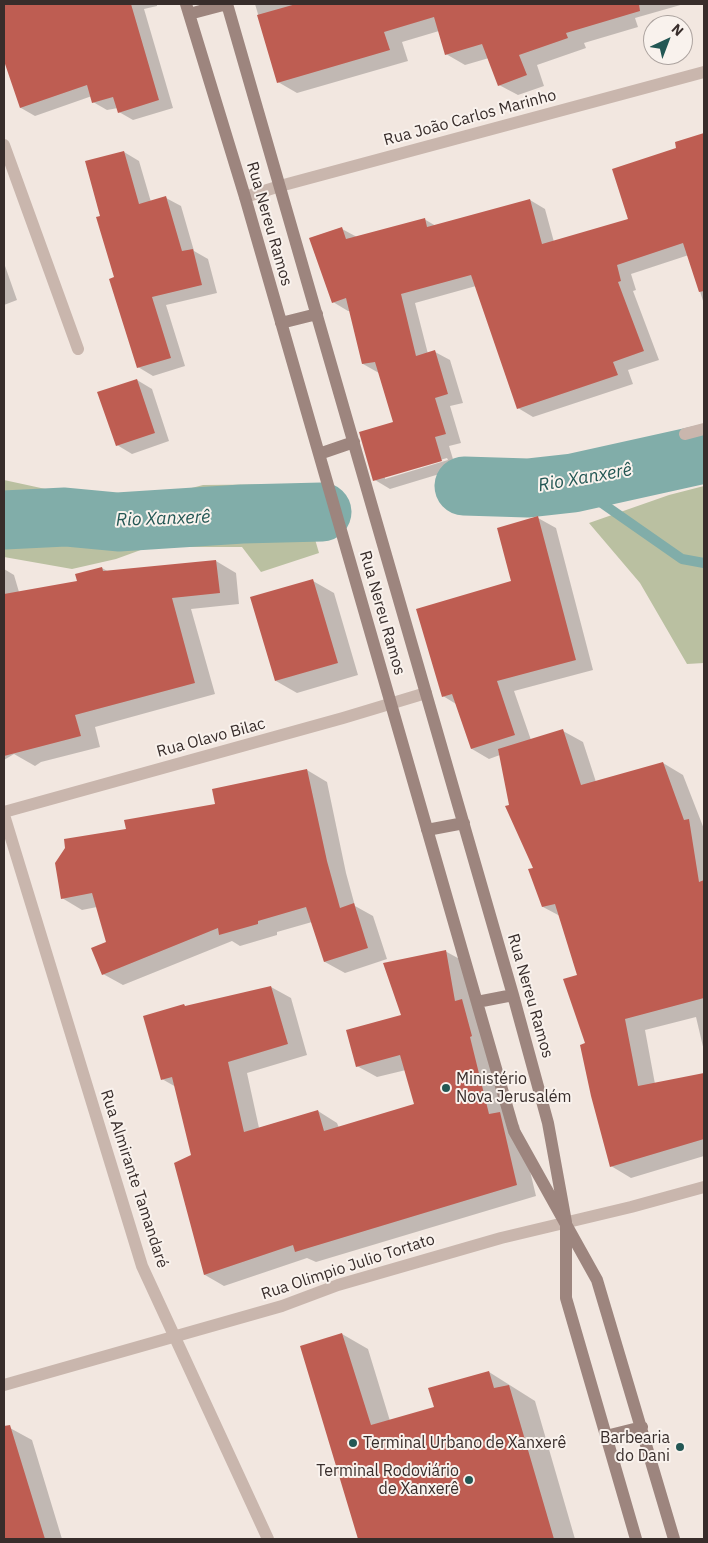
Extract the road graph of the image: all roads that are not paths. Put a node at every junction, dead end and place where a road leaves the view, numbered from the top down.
1 (227, 4) edge
2 (188, 9) edge
3 (704, 72) edge
4 (4, 145) edge
5 (280, 186) junction
6 (245, 197) junction
7 (317, 314) junction
8 (281, 323) junction
9 (78, 349) dead end
10 (704, 428) edge
11 (685, 434) dead end
12 (354, 442) junction
13 (319, 454) junction
14 (426, 693) junction
15 (391, 704) junction
16 (4, 813) edge
17 (464, 823) junction
18 (427, 830) junction
19 (513, 995) junction
20 (477, 1002) junction
21 (704, 1187) edge
22 (566, 1222) junction
23 (176, 1337) junction
24 (4, 1385) edge
25 (642, 1427) junction
26 (606, 1436) junction
27 (268, 1539) edge
28 (636, 1539) edge
29 (674, 1539) edge

1 - 2 street
1 - 5 street, Rua Nereu Ramos
2 - 6 street, Rua Nereu Ramos
3 - 5 street, Rua João Carlos Marinho
4 - 9 street
5 - 6 street, Rua João Carlos Marinho
5 - 7 street, Rua Nereu Ramos
6 - 8 street, Rua Nereu Ramos
7 - 8 street
7 - 12 street, Rua Nereu Ramos
8 - 13 street, Rua Nereu Ramos
10 - 11 street
12 - 13 street
12 - 14 street, Rua Nereu Ramos
13 - 15 street, Rua Nereu Ramos
14 - 15 street, Rua Olavo Bilac
14 - 17 street, Rua Nereu Ramos
15 - 16 street, Rua Olavo Bilac
15 - 18 street, Rua Nereu Ramos
16 - 23 street, Rua Almirante Tamandaré
17 - 18 street
17 - 19 street, Rua Nereu Ramos
18 - 20 street, Rua Nereu Ramos
19 - 20 street
19 - 22 street, Rua Nereu Ramos
20 - 22 street, Rua Nereu Ramos
21 - 22 street, Rua Olimpio Julio Tortato
22 - 23 street, Rua Olimpio Julio Tortato
22 - 25 street, Rua Nereu Ramos
22 - 26 street, Rua Nereu Ramos
23 - 24 street, Rua Olimpio Julio Tortato
23 - 27 street, Rua Almirante Tamandaré
25 - 26 street
25 - 29 street, Rua Nereu Ramos
26 - 28 street, Rua Nereu Ramos

